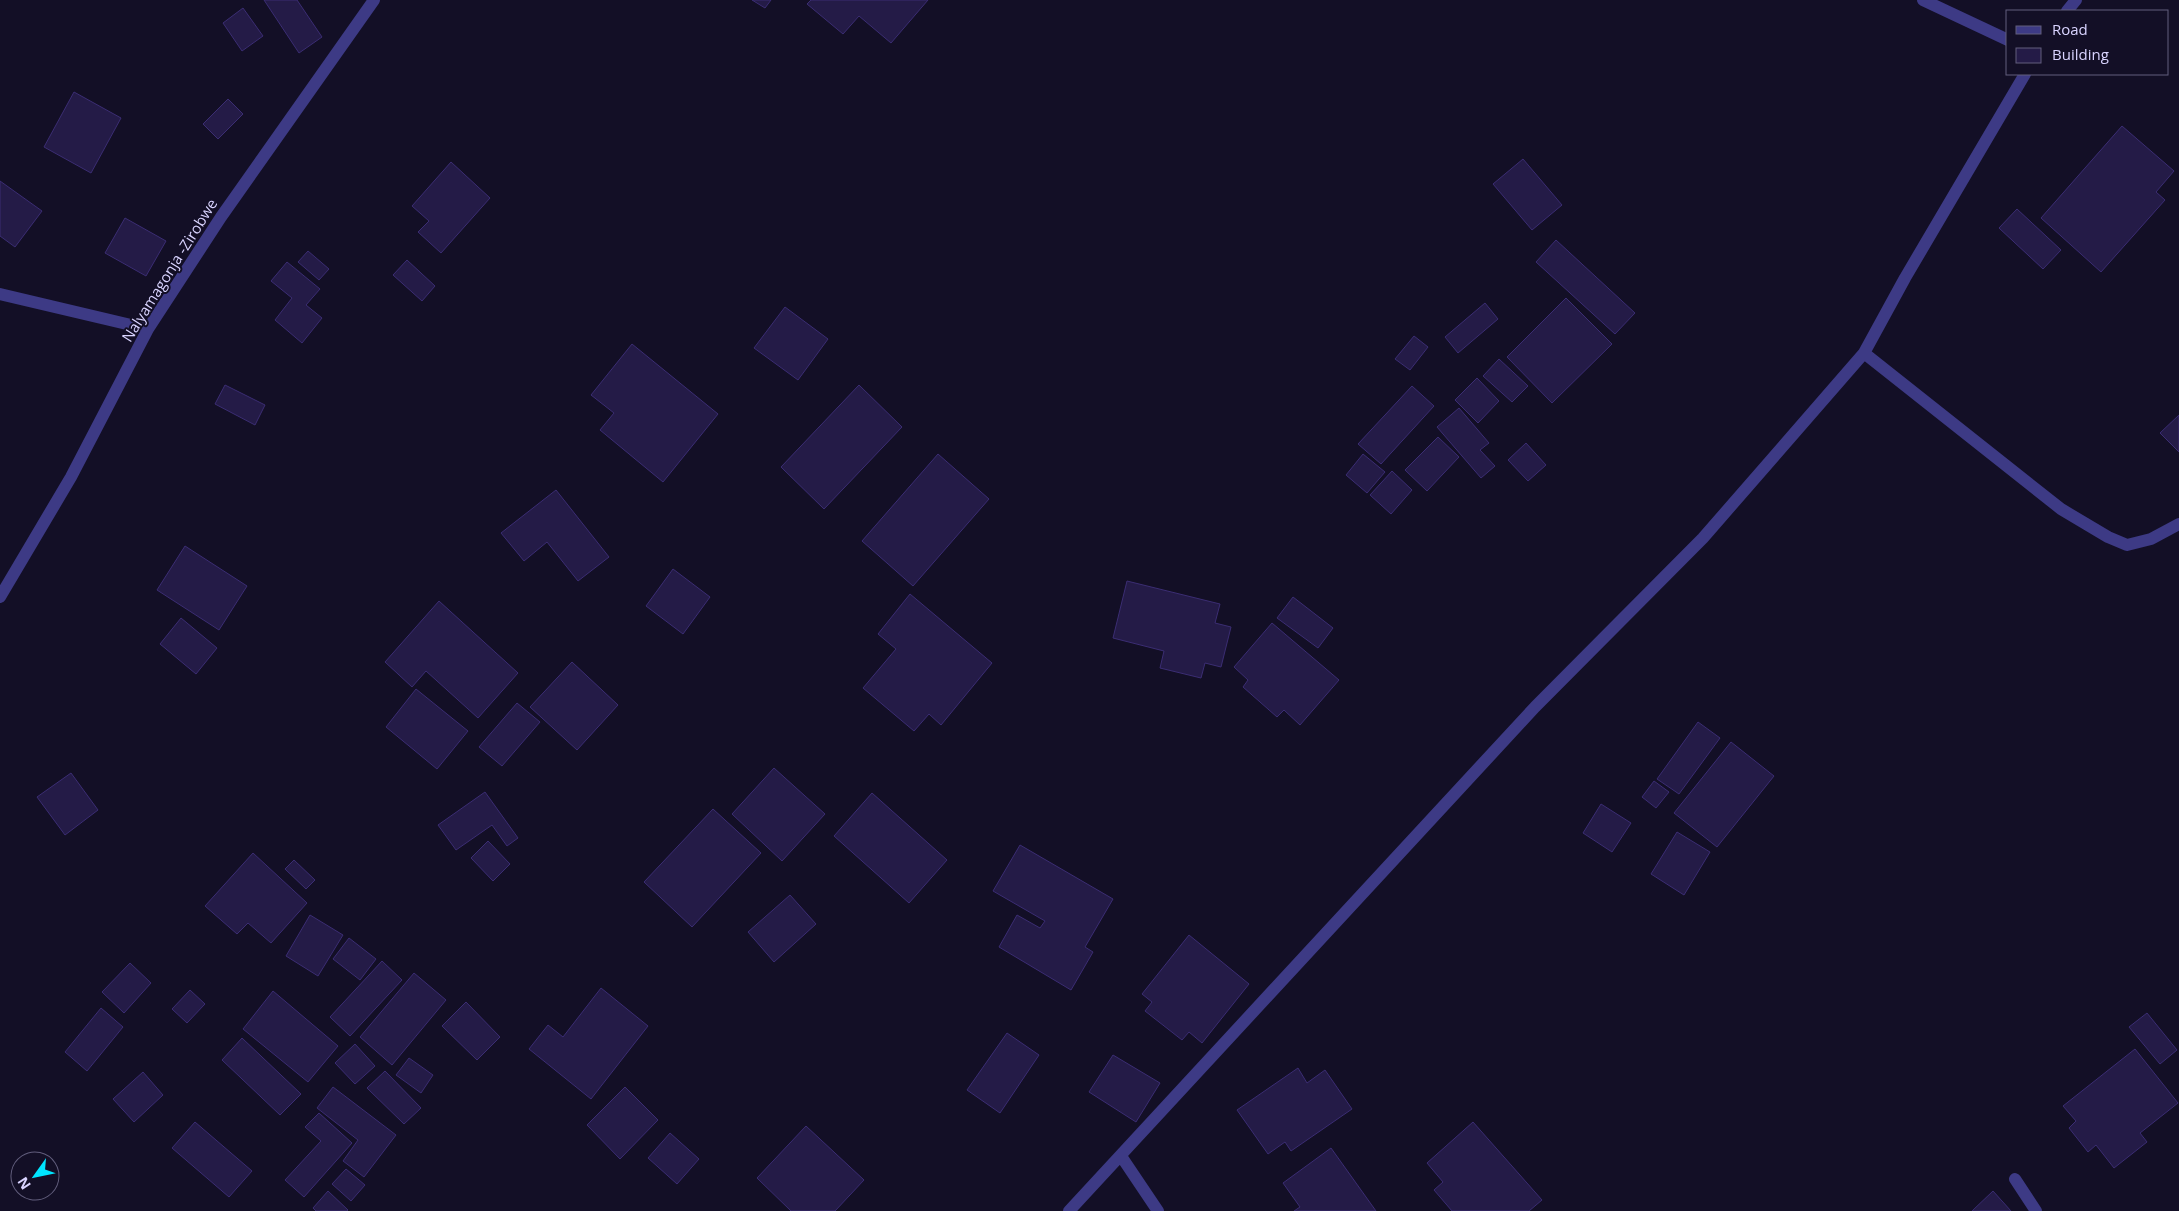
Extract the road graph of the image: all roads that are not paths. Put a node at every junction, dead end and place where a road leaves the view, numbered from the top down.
1 (374, 0) edge
2 (1924, 0) edge
3 (2006, 39) edge
4 (2024, 75) edge
5 (0, 294) edge
6 (148, 329) junction
7 (1864, 353) junction
8 (2179, 524) edge
9 (0, 597) edge
10 (1121, 1156) junction
11 (2015, 1179) dead end
12 (1069, 1211) edge
13 (1158, 1211) edge
14 (2036, 1211) edge

1 - 6 street, Nalyamagonja -Zirobwe
2 - 3 street
4 - 7 street
5 - 6 street
6 - 9 street, Nalyamagonja -Zirobwe
7 - 8 street
7 - 10 street
10 - 12 street
10 - 13 street
11 - 14 street

